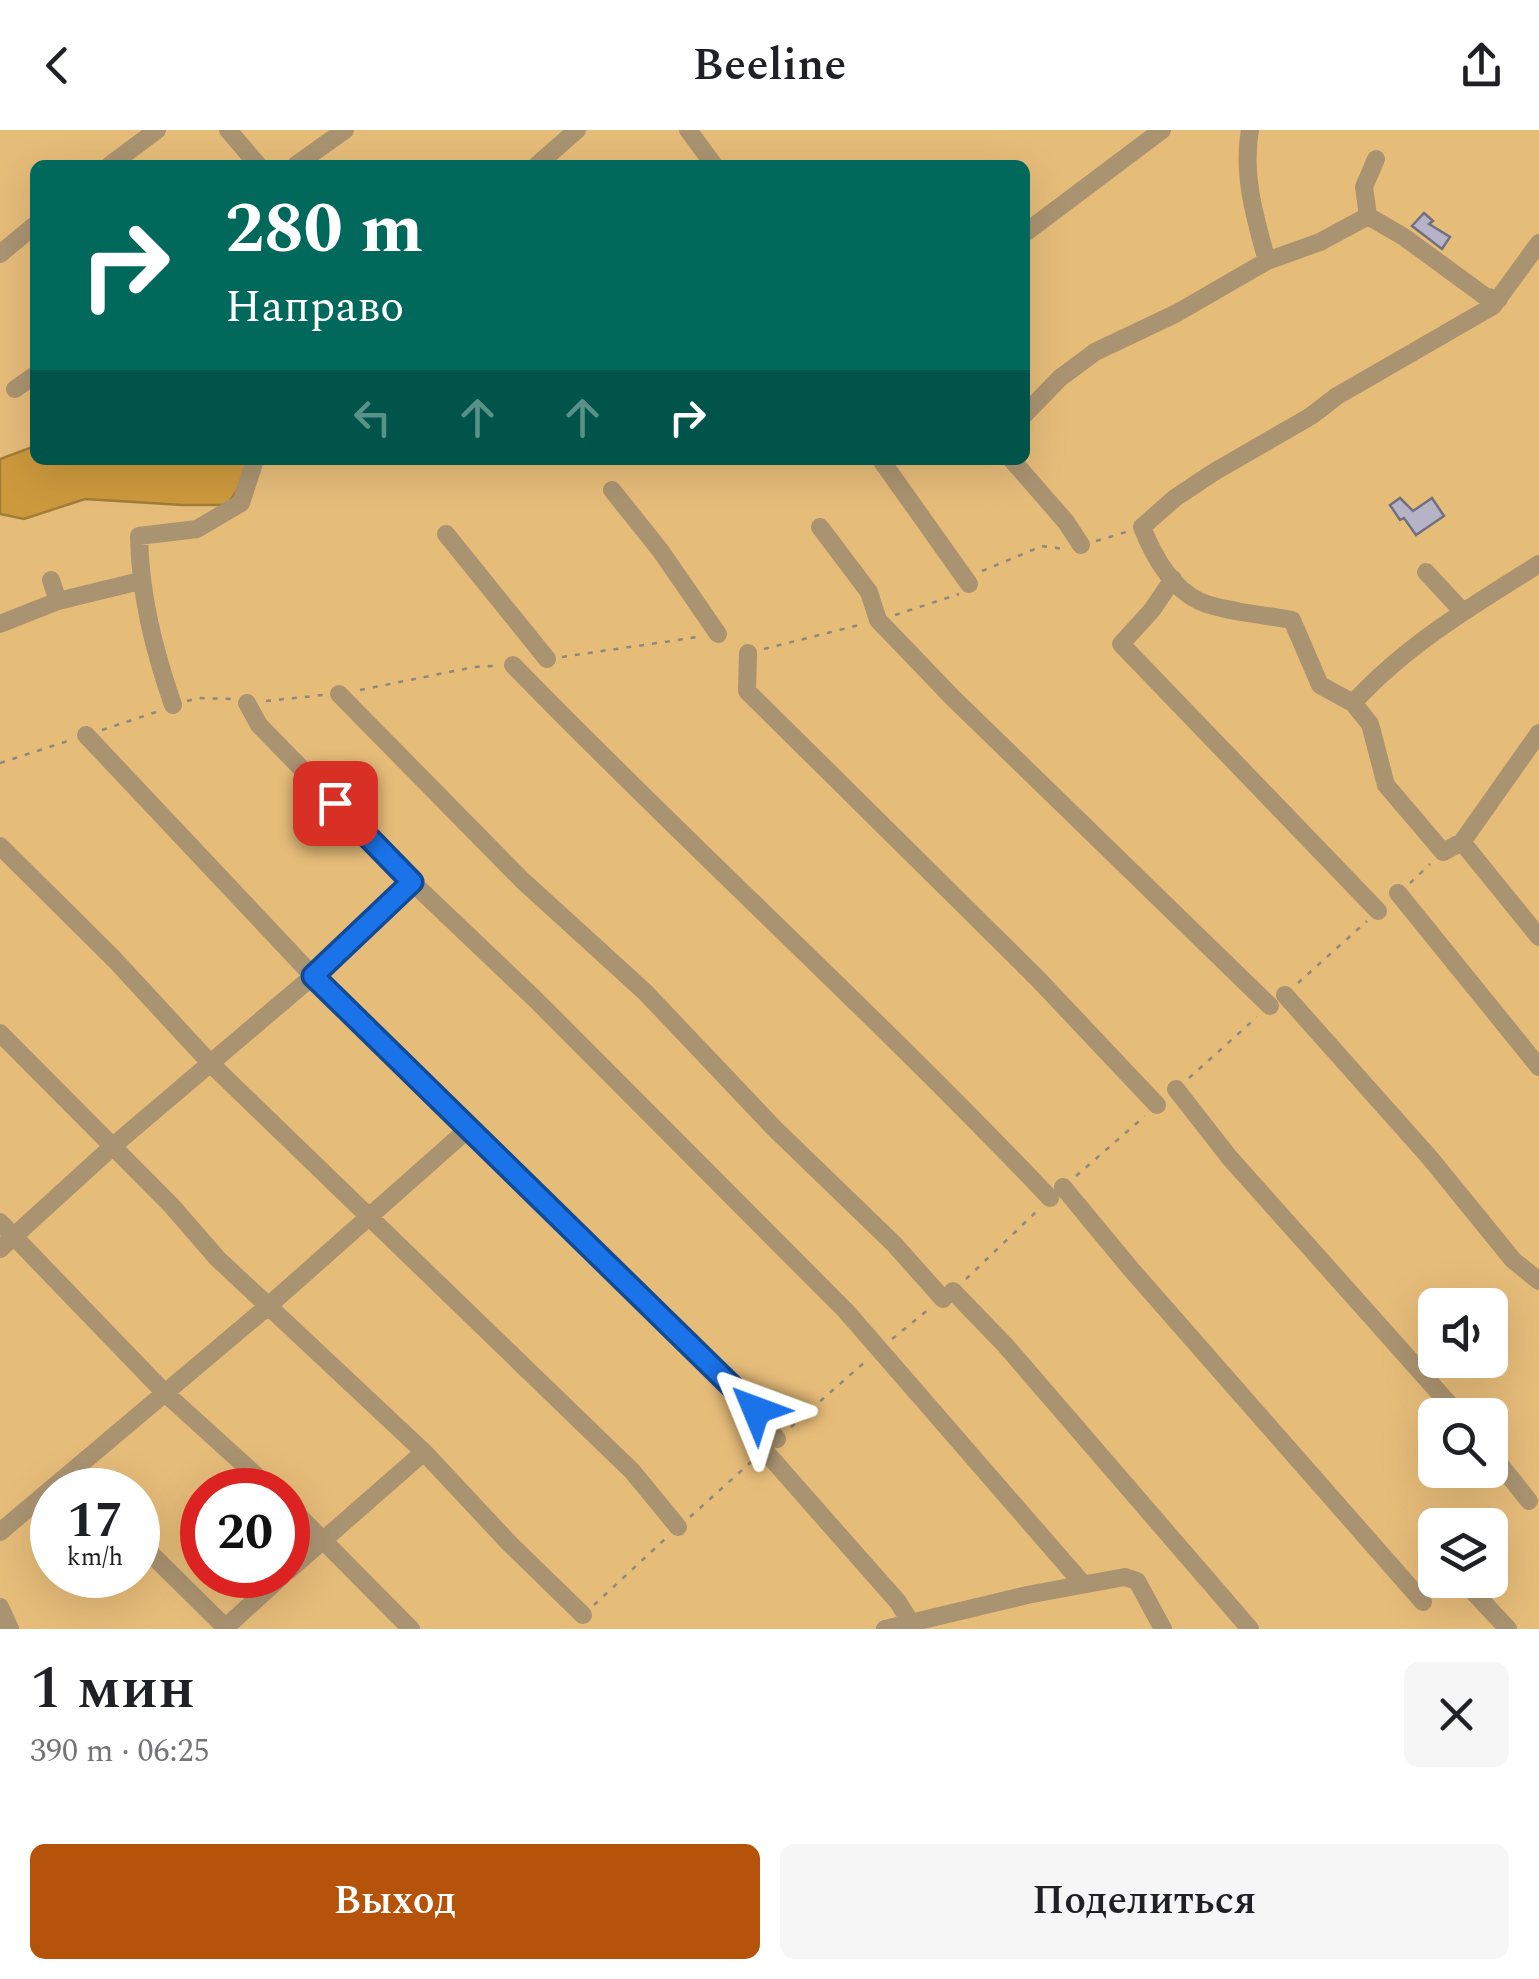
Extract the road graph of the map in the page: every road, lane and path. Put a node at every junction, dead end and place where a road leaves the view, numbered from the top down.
1 (157, 130) edge
2 (228, 130) edge
3 (346, 130) edge
4 (577, 130) edge
5 (688, 130) edge
6 (1162, 130) edge
7 (1250, 130) edge
8 (1376, 159) dead end
9 (117, 160) edge
10 (254, 160) edge
11 (303, 160) edge
12 (543, 160) edge
13 (710, 160) edge
14 (1368, 216) junction
15 (30, 229) edge
16 (1030, 230) edge
17 (1539, 243) edge
18 (0, 254) edge
19 (1267, 261) junction
20 (1499, 299) junction
21 (30, 379) edge
22 (16, 389) dead end
23 (1030, 409) edge
24 (256, 465) edge
25 (885, 465) edge
26 (1016, 465) edge
27 (612, 490) dead end
28 (1142, 527) junction
29 (820, 528) dead end
30 (446, 534) dead end
31 (1081, 545) junction
32 (1539, 564) edge
33 (1426, 572) dead end
34 (50, 580) dead end
35 (1172, 580) junction
36 (140, 581) junction
37 (969, 584) junction
38 (58, 601) junction
39 (1462, 612) junction
40 (878, 620) junction
41 (0, 624) edge
42 (718, 634) joint
43 (748, 653) joint
44 (547, 659) joint
45 (512, 665) joint
46 (339, 694) junction
47 (248, 703) junction
48 (1353, 703) junction
49 (173, 705) junction
50 (1539, 734) edge
51 (86, 735) junction
52 (0, 763) edge
53 (1462, 842) junction
54 (0, 846) edge
55 (1443, 852) junction
56 (412, 882) junction
57 (1398, 893) joint
58 (1378, 912) joint
59 (1537, 930) edge
60 (313, 976) junction
61 (1278, 1000) junction
62 (0, 1034) edge
63 (211, 1064) junction
64 (1539, 1067) edge
65 (1176, 1089) joint
66 (1157, 1105) joint
67 (467, 1130) junction
68 (113, 1146) junction
69 (1057, 1193) junction
70 (367, 1218) junction
71 (0, 1222) edge
72 (7, 1243) edge
73 (1539, 1280) edge
74 (948, 1295) junction
75 (267, 1307) junction
76 (881, 1348) junction
77 (164, 1392) junction
78 (1443, 1398) edge
79 (771, 1445) junction
80 (424, 1452) junction
81 (75, 1468) edge
82 (248, 1468) edge
83 (1508, 1475) edge
84 (1529, 1501) dead end
85 (30, 1506) edge
86 (678, 1527) junction
87 (310, 1528) edge
88 (0, 1532) edge
89 (323, 1541) junction
90 (310, 1552) edge
91 (160, 1563) edge
92 (1084, 1584) junction
93 (259, 1598) edge
94 (1479, 1598) edge
95 (1423, 1602) dead end
96 (0, 1607) edge
97 (584, 1614) joint
98 (911, 1623) junction
99 (10, 1629) edge
100 (226, 1629) edge
101 (412, 1629) edge
102 (885, 1629) edge
103 (1163, 1629) edge
104 (1250, 1629) edge
105 (1508, 1629) edge

1 - 9 lane
2 - 10 lane
3 - 11 lane
4 - 12 lane
5 - 13 lane
6 - 16 lane
7 - 19 lane
8 - 14 lane
14 - 19 lane
14 - 20 lane
15 - 18 lane
17 - 20 lane
19 - 23 lane
20 - 28 lane
21 - 22 lane
24 - 36 lane
25 - 37 lane
26 - 31 lane
27 - 42 lane
28 - 31 path
28 - 35 lane
29 - 40 lane
30 - 44 lane
31 - 37 path
32 - 39 lane
33 - 39 lane
34 - 38 lane
35 - 48 lane
35 - 58 lane
36 - 38 lane
36 - 49 lane
37 - 40 path
38 - 41 lane
39 - 48 lane
40 - 43 path
40 - 61 lane
42 - 44 path
43 - 66 lane
45 - 46 path
45 - 69 lane
46 - 47 path
46 - 74 lane
47 - 49 path
47 - 56 lane
48 - 55 lane
49 - 51 path
50 - 53 lane
51 - 52 path
51 - 60 lane
53 - 55 lane
53 - 59 lane
54 - 63 lane
55 - 57 path
56 - 60 lane
56 - 76 lane
57 - 64 lane
58 - 61 path
60 - 63 lane
60 - 67 lane
61 - 65 path
61 - 73 lane
62 - 68 lane
63 - 68 lane
63 - 70 lane
65 - 78 lane
66 - 69 path
67 - 70 lane
67 - 79 lane
68 - 72 lane
68 - 75 lane
69 - 74 path
69 - 95 lane
70 - 75 lane
70 - 86 lane
71 - 72 lane
72 - 77 lane
74 - 76 path
74 - 104 lane
75 - 77 lane
75 - 80 lane
76 - 79 path
76 - 92 lane
77 - 81 lane
77 - 82 lane
79 - 86 path
79 - 98 lane
80 - 89 lane
80 - 97 lane
83 - 84 lane
85 - 88 lane
86 - 97 path
87 - 89 lane
89 - 90 lane
89 - 101 lane
91 - 100 lane
92 - 98 lane
92 - 103 lane
93 - 100 lane
94 - 105 lane
96 - 99 lane
98 - 102 lane

